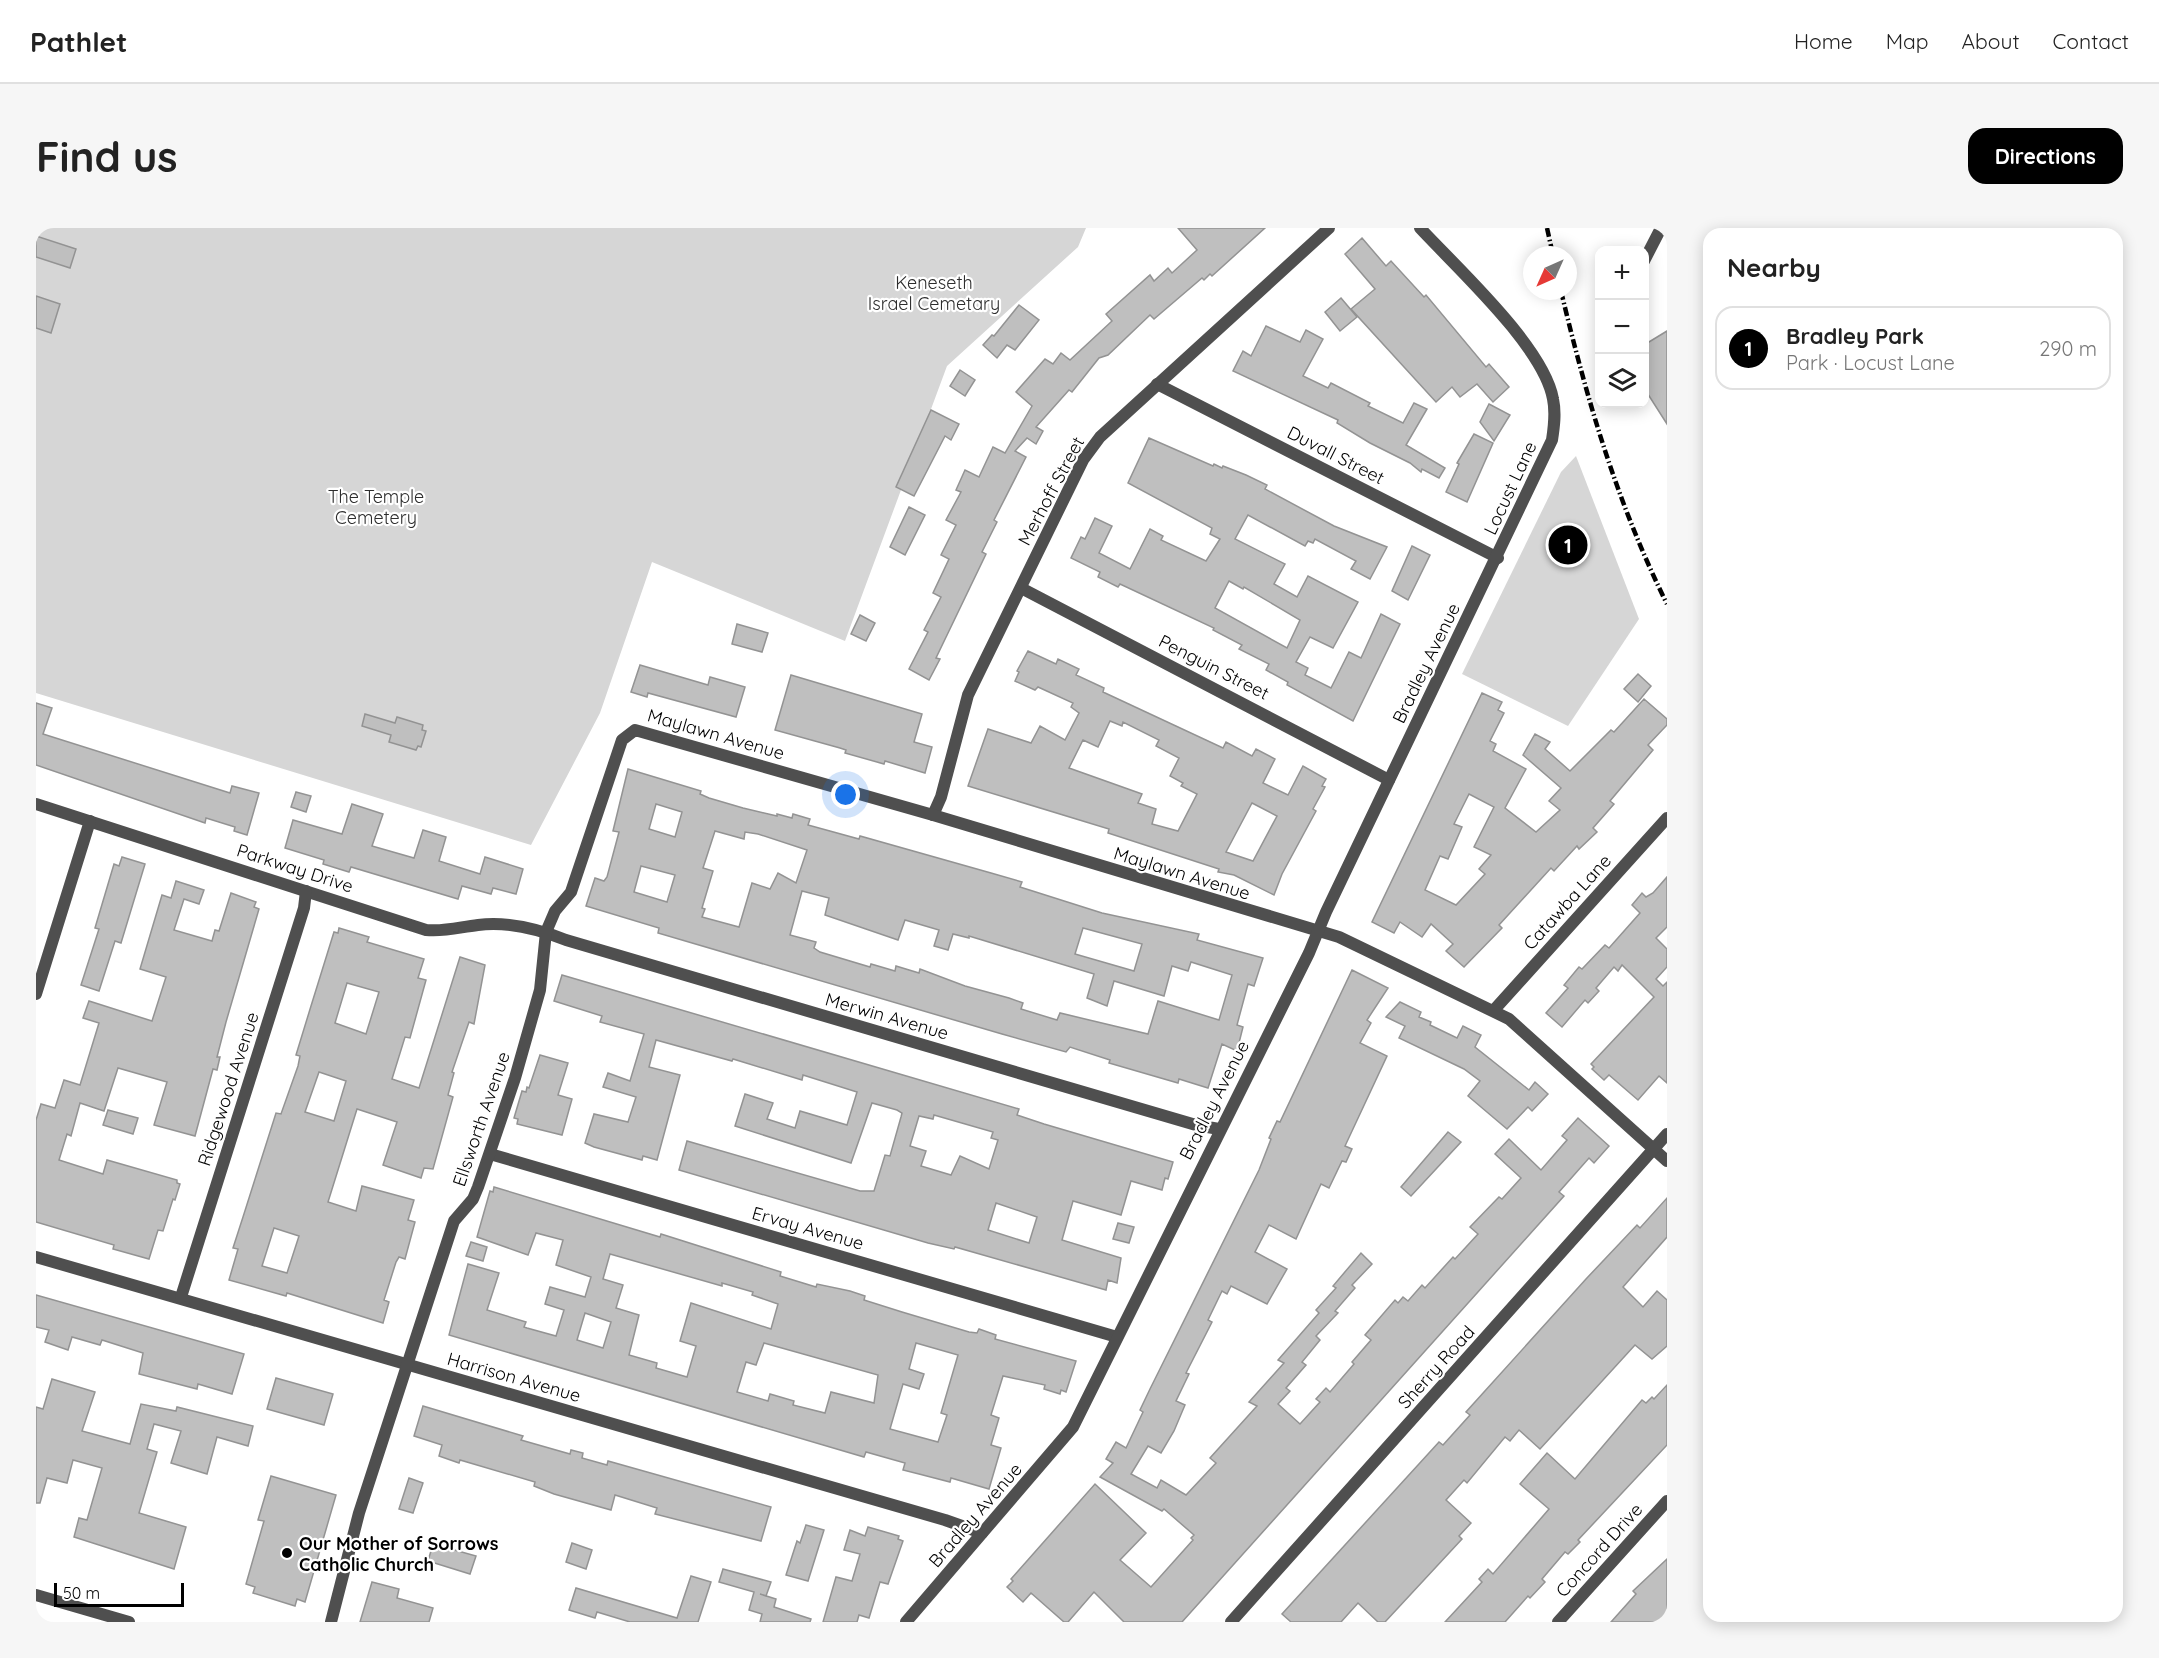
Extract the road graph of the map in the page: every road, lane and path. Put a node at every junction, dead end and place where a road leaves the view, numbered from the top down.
1 (1329, 228) edge
2 (1420, 228) edge
3 (1661, 228) edge
4 (1649, 251) edge
5 (1157, 384) junction
6 (1498, 558) junction
7 (1022, 588) junction
8 (630, 731) joint
9 (1389, 780) junction
10 (36, 804) edge
11 (933, 815) junction
12 (1667, 818) edge
13 (90, 821) junction
14 (306, 891) junction
15 (1318, 931) junction
16 (546, 932) junction
17 (36, 994) edge
18 (1494, 1010) junction
19 (1219, 1129) junction
20 (1667, 1134) edge
21 (1654, 1149) junction
22 (490, 1154) junction
23 (1667, 1161) edge
24 (36, 1257) edge
25 (181, 1297) junction
26 (1117, 1337) junction
27 (408, 1365) junction
28 (1667, 1501) edge
29 (982, 1533) junction
30 (36, 1595) edge
31 (129, 1622) edge
32 (331, 1622) edge
33 (906, 1622) edge
34 (1231, 1622) edge
35 (1558, 1622) edge

1 - 5 street, Merhoff Street
2 - 6 street, Locust Lane
3 - 4 street
5 - 6 street, Duvall Street
5 - 7 street, Merhoff Street
6 - 9 street, Bradley Avenue
7 - 9 street, Penguin Street
7 - 11 street, Merhoff Street
8 - 11 street, Maylawn Avenue
8 - 16 street, Ellsworth Avenue
9 - 15 street, Bradley Avenue
10 - 13 street, Parkway Drive
11 - 15 street, Maylawn Avenue
12 - 18 street, Catawba Lane
13 - 14 street, Parkway Drive
13 - 17 street
14 - 16 street, Parkway Drive
14 - 25 street, Ridgewood Avenue
15 - 18 street, Maylawn Avenue
15 - 19 street, Bradley Avenue
16 - 19 street, Merwin Avenue
16 - 22 street, Ellsworth Avenue
18 - 21 street, Maylawn Avenue
19 - 26 street, Bradley Avenue
20 - 21 street, Sherry Road
21 - 23 street, Maylawn Avenue
21 - 34 street, Sherry Road
22 - 26 street, Ervay Avenue
22 - 27 street, Ellsworth Avenue
24 - 25 street, Harrison Avenue
25 - 27 street, Harrison Avenue
26 - 29 street, Bradley Avenue
27 - 29 street, Harrison Avenue
27 - 32 street, Ellsworth Avenue
28 - 35 street, Concord Drive
29 - 33 street, Bradley Avenue
30 - 31 street

